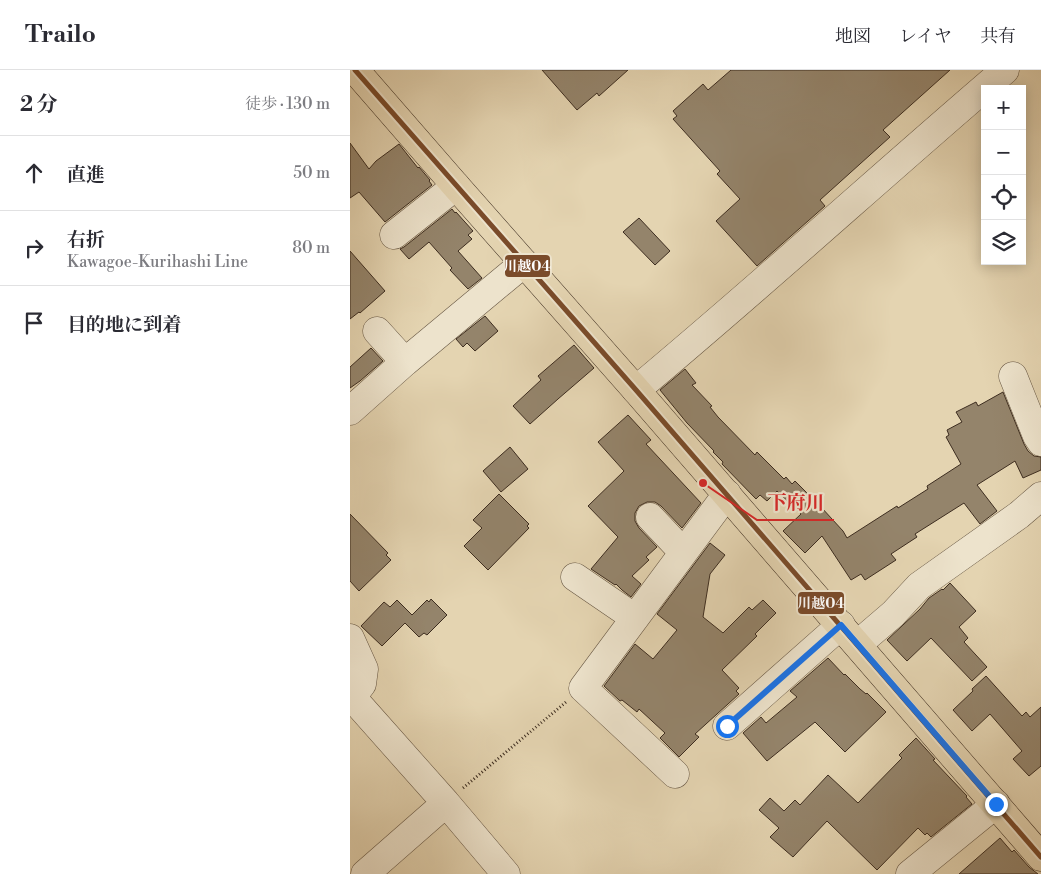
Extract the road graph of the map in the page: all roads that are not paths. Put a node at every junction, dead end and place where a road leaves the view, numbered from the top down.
1 (355, 70) edge
2 (1004, 70) edge
3 (456, 186) junction
4 (394, 235) dead end
5 (524, 263) junction
6 (378, 330) dead end
7 (405, 362) junction
8 (1013, 376) dead end
9 (636, 390) junction
10 (350, 411) edge
11 (1041, 442) edge
12 (727, 494) junction
13 (1041, 496) edge
14 (650, 517) dead end
15 (683, 552) junction
16 (575, 577) dead end
17 (635, 618) junction
18 (849, 634) junction
19 (350, 638) edge
20 (351, 696) edge
21 (727, 726) dead end
22 (675, 774) dead end
23 (446, 803) junction
24 (996, 804) junction
25 (1041, 857) edge
26 (365, 874) edge
27 (506, 874) edge
28 (910, 874) edge

1 - 3 main road
2 - 9 street
3 - 4 street
3 - 5 main road
5 - 7 street
5 - 9 main road
6 - 7 street
7 - 10 street
8 - 11 street
9 - 12 main road
12 - 15 street
12 - 18 main road
13 - 18 street
14 - 15 street
15 - 17 street
16 - 17 street
17 - 22 street
18 - 21 street
18 - 24 main road
19 - 20 street
20 - 23 street
23 - 26 street
23 - 27 street
24 - 25 main road
24 - 28 street

